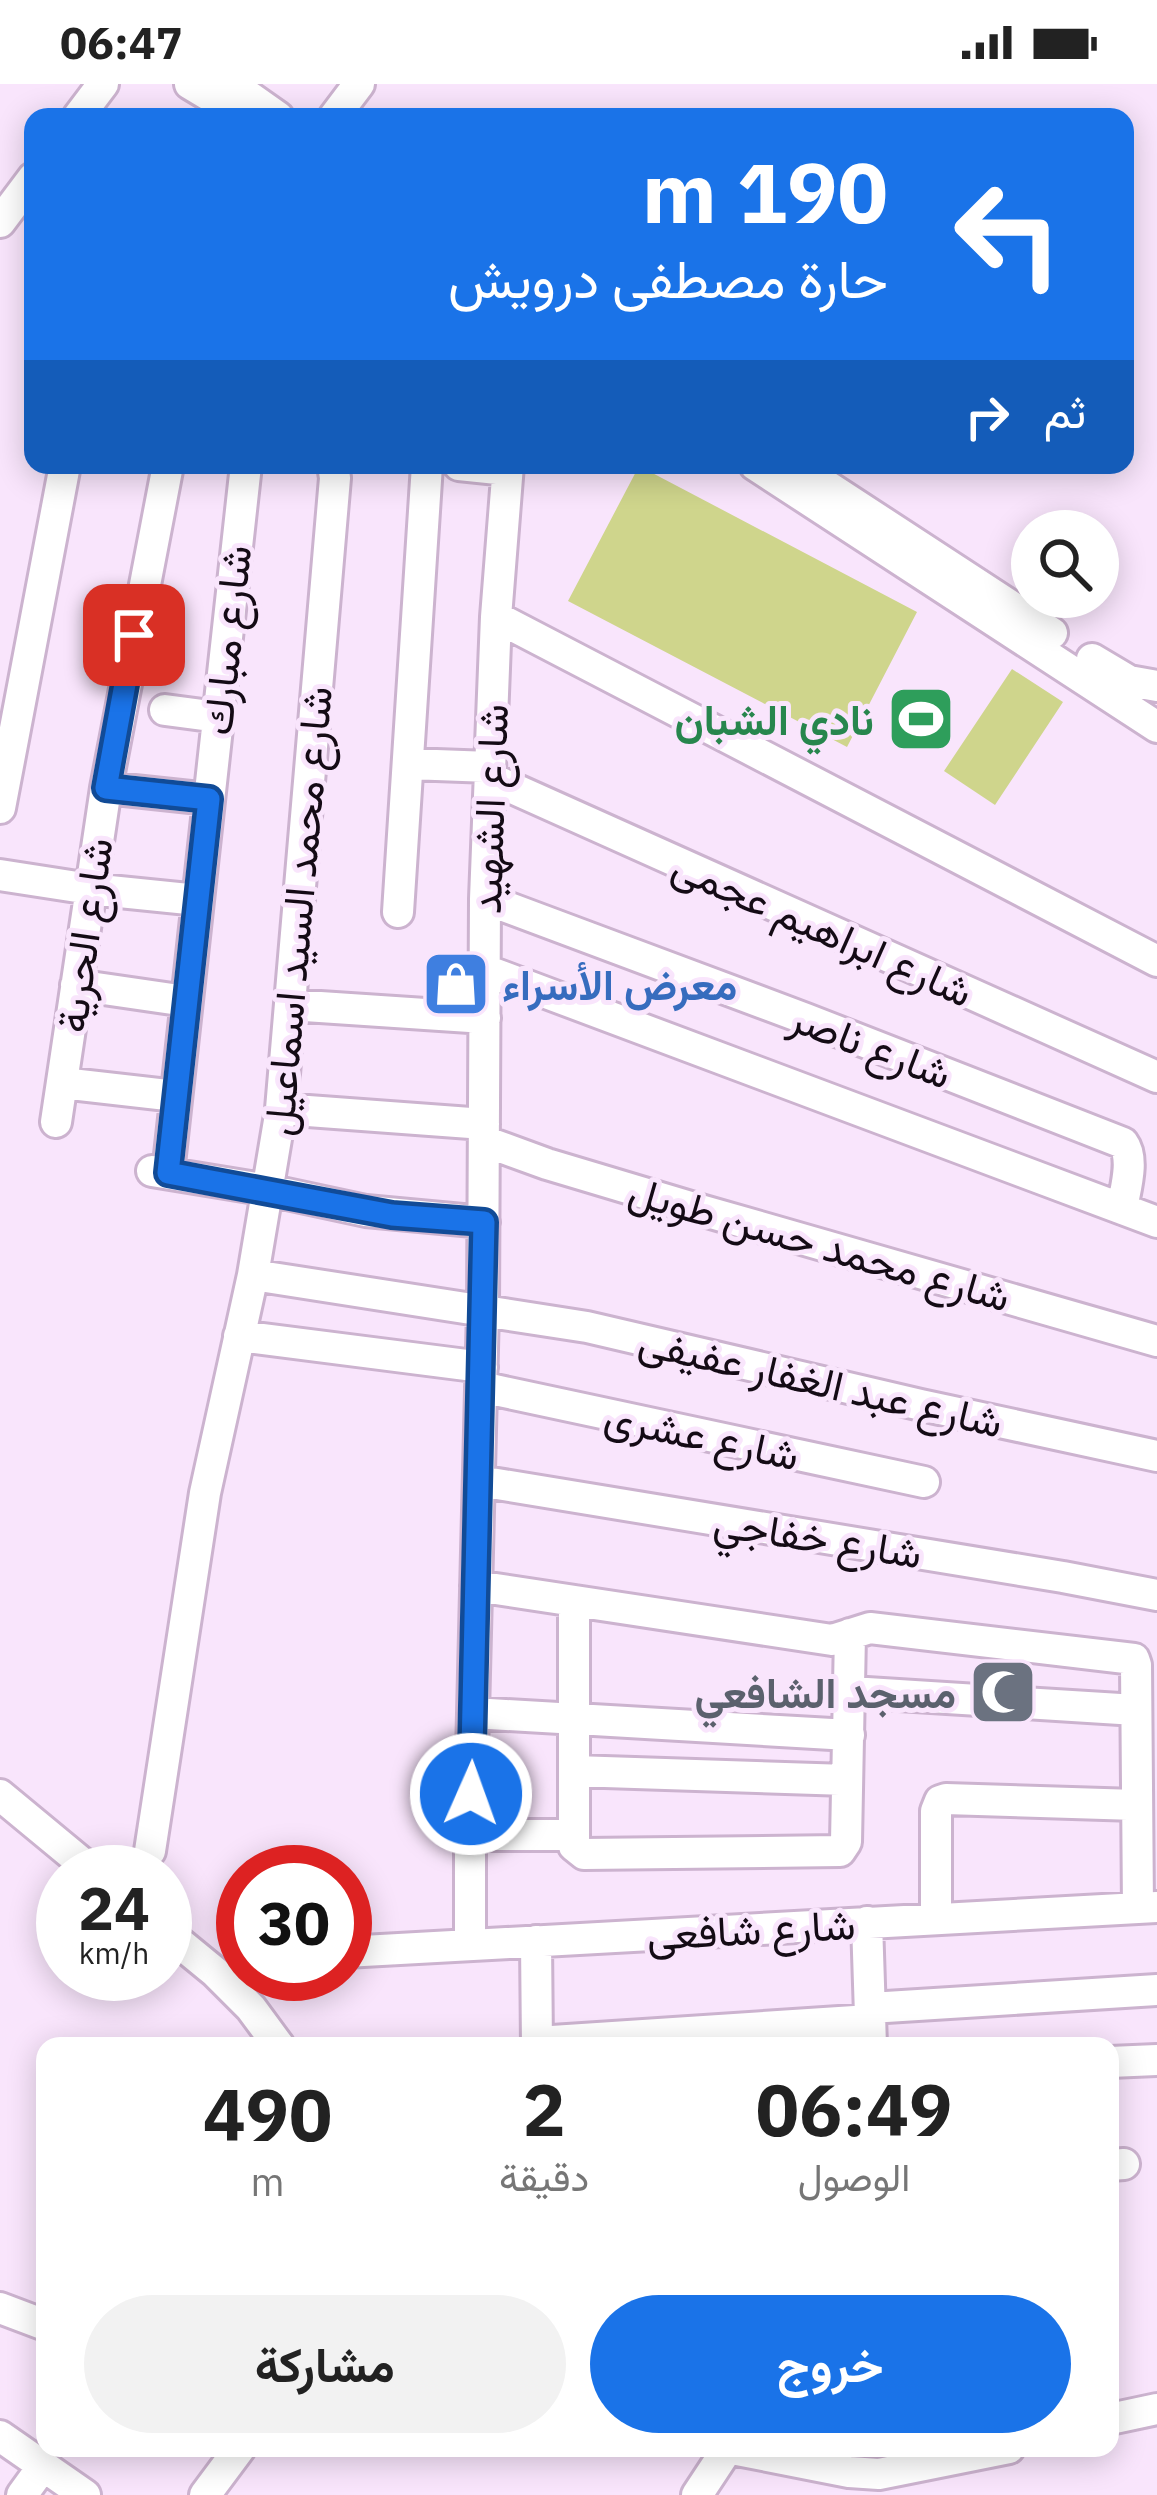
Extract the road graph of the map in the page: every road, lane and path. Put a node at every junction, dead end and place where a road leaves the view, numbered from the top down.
1 (190, 84) edge
2 (359, 84) edge
3 (240, 101) edge
4 (341, 108) edge
5 (24, 190) edge
6 (0, 222) edge
7 (63, 474) edge
8 (166, 474) edge
9 (245, 474) edge
10 (336, 474) edge
11 (426, 474) edge
12 (507, 474) edge
13 (773, 474) edge
14 (808, 474) edge
15 (496, 617) junction
16 (1026, 629) junction
17 (1157, 686) edge
18 (165, 710) dead end
19 (218, 717) junction
20 (1157, 727) edge
21 (409, 764) junction
22 (490, 772) junction
23 (106, 788) junction
24 (209, 799) junction
25 (0, 808) edge
26 (0, 875) edge
27 (90, 889) junction
28 (485, 899) junction
29 (197, 900) junction
30 (398, 912) dead end
31 (1157, 961) edge
32 (485, 970) junction
33 (76, 985) junction
34 (186, 1001) junction
35 (290, 1005) junction
36 (485, 1018) junction
37 (1157, 1077) edge
38 (62, 1083) junction
39 (176, 1096) junction
40 (281, 1109) junction
41 (56, 1122) dead end
42 (484, 1133) junction
43 (268, 1190) junction
44 (1122, 1209) junction
45 (484, 1222) junction
46 (1157, 1222) edge
47 (253, 1275) junction
48 (484, 1310) junction
49 (239, 1336) junction
50 (1157, 1341) edge
51 (482, 1377) junction
52 (1157, 1456) edge
53 (479, 1481) junction
54 (924, 1482) dead end
55 (476, 1586) junction
56 (1157, 1595) edge
57 (574, 1601) junction
58 (850, 1634) junction
59 (1141, 1690) edge
60 (851, 1692) junction
61 (473, 1713) junction
62 (574, 1718) junction
63 (849, 1736) junction
64 (574, 1771) junction
65 (847, 1780) junction
66 (0, 1795) edge
67 (1136, 1805) junction
68 (470, 1834) junction
69 (574, 1835) junction
70 (60, 1845) edge
71 (151, 1845) edge
72 (1148, 1907) edge
73 (936, 1918) junction
74 (867, 1922) junction
75 (536, 1941) junction
76 (470, 1945) junction
77 (372, 1950) edge
78 (1157, 1990) edge
79 (247, 2001) edge
80 (870, 2025) edge
81 (272, 2037) edge
82 (537, 2037) edge
83 (660, 2037) edge
84 (1157, 2060) edge
85 (1119, 2062) edge
86 (0, 2308) edge
87 (36, 2322) edge
88 (1157, 2409) edge
89 (1119, 2417) edge
90 (1157, 2428) edge
91 (1119, 2434) edge
92 (0, 2436) edge
93 (234, 2457) edge
94 (722, 2457) edge
95 (773, 2457) edge
96 (965, 2457) edge
97 (43, 2466) junction
98 (892, 2472) edge
99 (212, 2493) edge
100 (22, 2495) edge
101 (85, 2495) edge
102 (697, 2495) edge

1 - 3 street
2 - 4 street
5 - 6 street
7 - 25 street
8 - 23 street, شارع الحرية
9 - 19 street, شارع مبارك
10 - 35 street, شارع محمد السيد اسماعيل
11 - 21 street
12 - 15 street, شارع الشهيد
13 - 16 street
14 - 16 street
15 - 22 street, شارع الشهيد
15 - 31 street
16 - 17 street
16 - 20 street
18 - 19 street
19 - 24 street, شارع مبارك
21 - 22 street
21 - 30 street
22 - 28 street, شارع الشهيد
22 - 37 street, شارع ابراهيم عجمى
23 - 24 street
23 - 27 street, شارع الحرية
24 - 29 street, شارع مبارك
26 - 27 street
27 - 29 street
27 - 33 street, شارع الحرية
28 - 32 street, شارع الشهيد
28 - 44 street, شارع ناصر
29 - 34 street, شارع مبارك
32 - 36 street, شارع الشهيد
32 - 44 street
33 - 34 street
33 - 38 street, شارع الحرية
34 - 39 street, شارع مبارك
35 - 36 street
35 - 40 street, شارع محمد السيد اسماعيل
36 - 42 street, شارع الشهيد
38 - 39 street
38 - 41 street, شارع الحرية
39 - 43 street, شارع مبارك
40 - 42 street, شارع محمد حسن طويل
40 - 43 street, شارع محمد السيد اسماعيل
42 - 45 street, شارع الشهيد
42 - 50 street, شارع محمد حسن طويل
43 - 45 street
43 - 47 street, شارع محمد السيد اسماعيل
44 - 46 street
45 - 48 street, شارع الشهيد
47 - 48 street, شارع عبد الغفار عفيفى
47 - 49 street, شارع محمد السيد اسماعيل
48 - 51 street, شارع الشهيد
48 - 52 street, شارع عبد الغفار عفيفى
49 - 51 street, شارع عشرى
49 - 71 street, شارع محمد السيد اسماعيل
51 - 53 street, شارع الشهيد
51 - 54 street, شارع عشرى
53 - 55 street, شارع الشهيد
53 - 56 street, شارع خفاجي
55 - 57 street
55 - 61 street, شارع الشهيد
57 - 58 street
57 - 62 street
58 - 59 street
58 - 60 street
59 - 60 street
59 - 67 street
60 - 63 street
61 - 62 street
61 - 68 street, شارع الشهيد
62 - 63 street
62 - 64 street
63 - 65 street
64 - 65 street
64 - 69 street
65 - 69 street
66 - 70 street
67 - 72 street
67 - 73 street
68 - 69 street
68 - 76 street, شارع الشهيد
72 - 73 street, شارع شافعى
73 - 74 street, شارع شافعى
74 - 75 street, شارع شافعى
74 - 80 street
75 - 76 street, شارع شافعى
75 - 82 street
76 - 77 street, شارع شافعى
78 - 80 street
79 - 81 street
80 - 83 street
84 - 85 street
86 - 87 street
88 - 89 street
90 - 91 street
92 - 97 street
93 - 99 street
94 - 102 street
95 - 98 street
96 - 98 street
97 - 100 street
97 - 101 street

